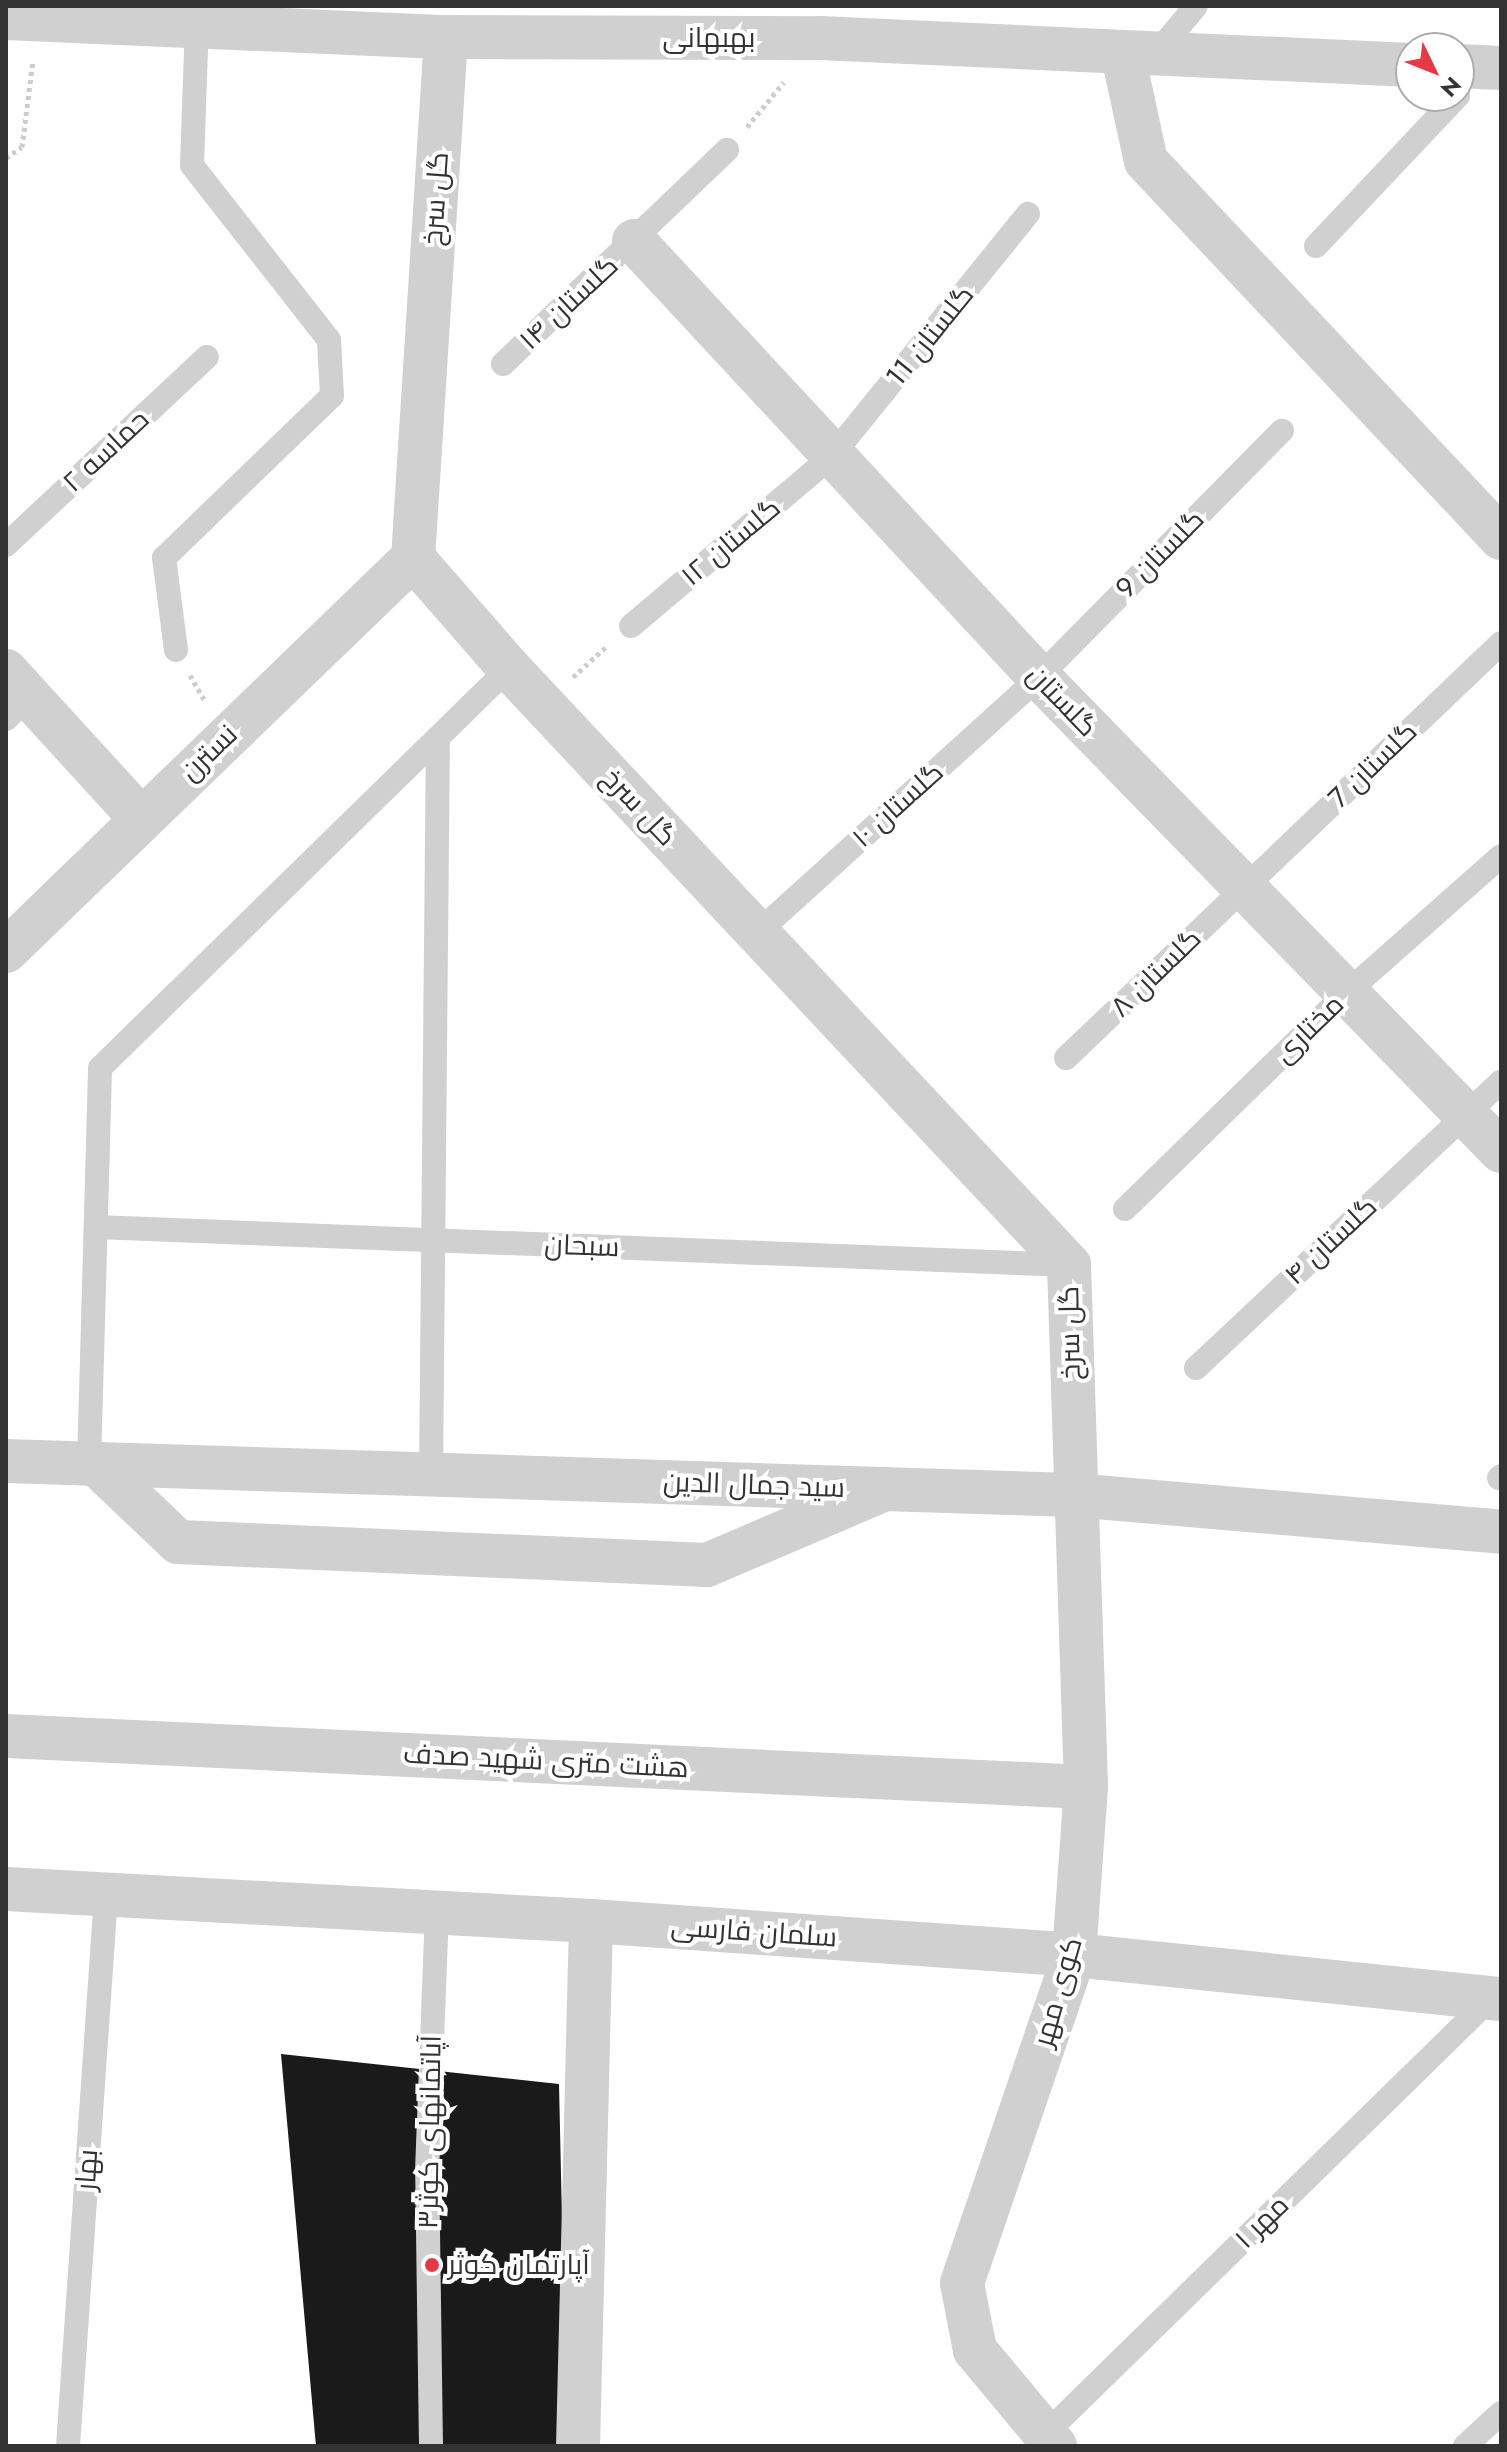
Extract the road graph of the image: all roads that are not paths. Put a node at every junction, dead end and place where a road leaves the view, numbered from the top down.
1 (1196, 6) edge
2 (22, 18) edge
3 (210, 18) edge
4 (347, 18) edge
5 (446, 37) junction
6 (1138, 55) junction
7 (1395, 64) edge
8 (1441, 112) edge
9 (727, 150) road end
10 (1028, 214) dead end
11 (634, 241) junction
12 (1316, 246) dead end
13 (207, 357) dead end
14 (503, 364) dead end
15 (1282, 431) dead end
16 (831, 457) junction
17 (1501, 538) edge
18 (6, 545) edge
19 (413, 558) junction
20 (631, 626) road end
21 (1501, 643) edge
22 (176, 650) road end
23 (509, 668) junction
24 (1039, 677) junction
25 (14, 695) edge
26 (438, 738) junction
27 (141, 819) junction
28 (1501, 856) edge
29 (1245, 887) junction
30 (757, 933) junction
31 (6, 951) edge
32 (1345, 994) junction
33 (1066, 1058) dead end
34 (1501, 1082) edge
35 (1465, 1114) junction
36 (1501, 1151) edge
37 (1125, 1209) dead end
38 (96, 1227) junction
39 (435, 1240) junction
40 (1069, 1265) junction
41 (1196, 1368) dead end
42 (6, 1461) edge
43 (93, 1465) junction
44 (431, 1475) junction
45 (885, 1489) junction
46 (1073, 1495) junction
47 (1501, 1532) edge
48 (6, 1736) edge
49 (1086, 1787) junction
50 (6, 1889) edge
51 (106, 1895) junction
52 (437, 1913) junction
53 (591, 1921) junction
54 (1074, 1955) junction
55 (1496, 1999) edge
56 (1501, 2413) edge
57 (1044, 2442) edge
58 (68, 2446) edge
59 (431, 2446) edge
60 (578, 2446) edge
61 (1465, 2446) edge

1 - 6 lane
2 - 3 street, بهبهانی
3 - 4 street, بهبهانی
3 - 22 lane
4 - 5 street, بهبهانی
5 - 6 street, بهبهانی
5 - 19 street, گل سرخ
6 - 7 street, بهبهانی
6 - 17 street
8 - 12 lane
9 - 11 lane, گلستان ۱۴
10 - 16 lane, گلستان 11
11 - 14 lane, گلستان ۱۴
11 - 16 street, گلستان
13 - 18 lane, حماسه ۲
15 - 24 lane, گلستان 9
16 - 20 lane, گلستان ۱۲
16 - 24 street, گلستان
19 - 23 street, گل سرخ
19 - 27 street, نسترن
21 - 29 lane, گلستان 7
23 - 26 lane
23 - 30 street, گل سرخ
24 - 29 street, گلستان
24 - 30 lane, گلستان ۱۰
25 - 27 street
26 - 38 lane
26 - 39 lane
27 - 31 street, نسترن
28 - 32 lane, مختاری
29 - 32 street, گلستان
29 - 33 lane, گلستان ۸
30 - 40 street, گل سرخ
32 - 35 street, گلستان
32 - 37 lane, مختاری
34 - 35 lane, گلستان ۴
35 - 36 street, گلستان
35 - 41 lane, گلستان ۴
38 - 39 lane, سبحان
38 - 43 lane
39 - 40 lane, سبحان
39 - 44 lane
40 - 46 street, گل سرخ
42 - 43 street, سید جمال الدین
43 - 44 street, سید جمال الدین
43 - 45 street
44 - 45 street, سید جمال الدین
45 - 46 street, سید جمال الدین
46 - 47 street, سید جمال الدین
46 - 49 street, کوی مهر
48 - 49 street, هشت متری شهید صدف
49 - 54 street, کوی مهر
50 - 51 street, سلمان فارسی
51 - 52 street, سلمان فارسی
51 - 58 lane, بهار
52 - 53 street, سلمان فارسی
52 - 59 lane, آپاتمانهای کوثر۳
53 - 54 street, سلمان فارسی
53 - 60 street
54 - 55 street, سلمان فارسی
54 - 57 street, کوی مهر
55 - 57 lane, مهر ۱
56 - 61 lane

